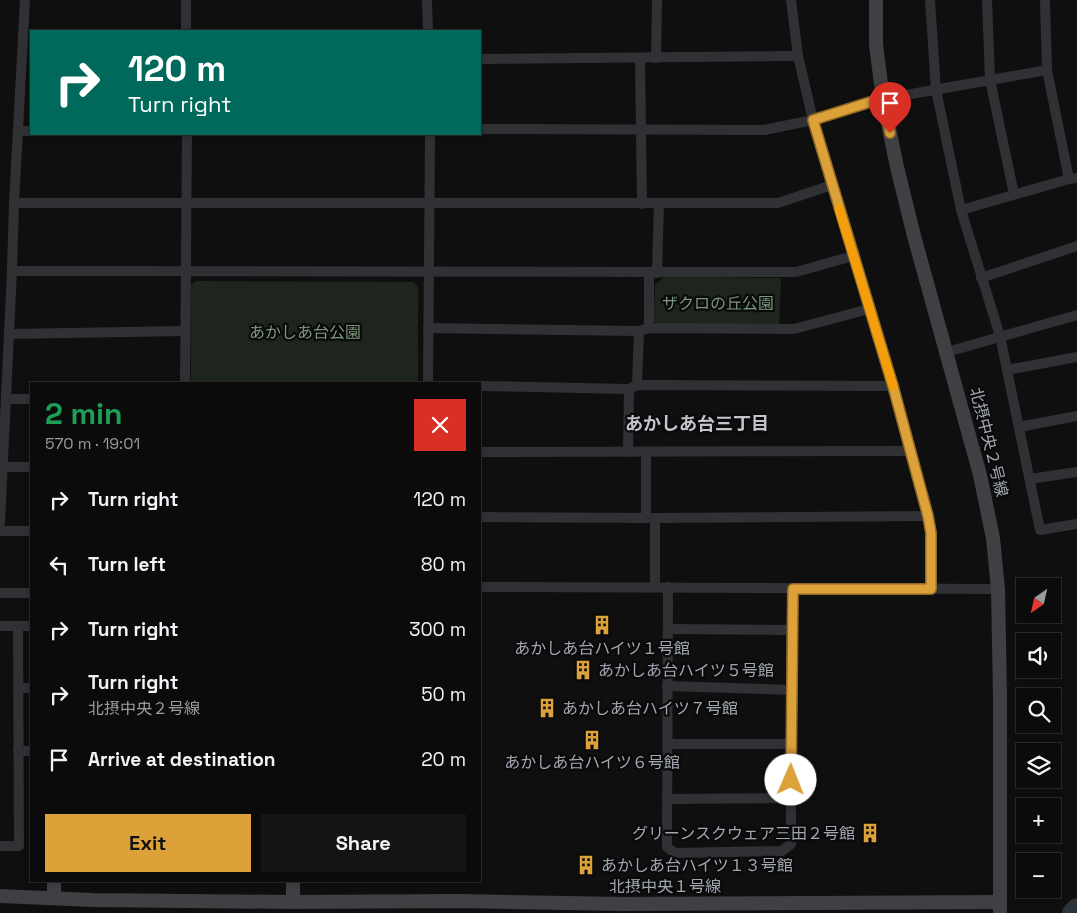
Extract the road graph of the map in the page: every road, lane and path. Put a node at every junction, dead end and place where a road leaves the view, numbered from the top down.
1 (25, 0) edge
2 (186, 0) edge
3 (428, 0) edge
4 (657, 0) edge
5 (792, 0) edge
6 (876, 0) edge
7 (930, 0) edge
8 (987, 0) edge
9 (1045, 0) edge
10 (186, 30) edge
11 (428, 30) edge
12 (798, 56) junction
13 (640, 58) junction
14 (656, 58) junction
15 (481, 59) edge
16 (27, 60) edge
17 (1047, 70) junction
18 (990, 80) junction
19 (936, 90) junction
20 (883, 98) junction
21 (813, 120) junction
22 (481, 129) edge
23 (641, 130) junction
24 (18, 131) junction
25 (30, 131) edge
26 (187, 135) edge
27 (430, 135) edge
28 (1073, 179) edge
29 (832, 185) junction
30 (1014, 194) junction
31 (187, 202) junction
32 (14, 203) junction
33 (429, 204) junction
34 (642, 204) junction
35 (659, 204) junction
36 (960, 210) junction
37 (1077, 246) edge
38 (853, 256) junction
39 (187, 270) junction
40 (12, 271) junction
41 (428, 271) junction
42 (653, 273) junction
43 (981, 278) junction
44 (869, 309) junction
45 (1077, 315) edge
46 (428, 328) junction
47 (644, 329) junction
48 (185, 331) junction
49 (9, 334) junction
50 (1000, 336) junction
51 (947, 352) junction
52 (1077, 357) edge
53 (1007, 370) junction
54 (185, 382) edge
55 (428, 382) edge
56 (481, 386) edge
57 (893, 386) junction
58 (633, 387) junction
59 (6, 399) junction
60 (30, 399) edge
61 (1077, 416) edge
62 (1019, 427) junction
63 (911, 451) junction
64 (481, 452) edge
65 (628, 452) junction
66 (646, 452) junction
67 (3, 467) junction
68 (30, 467) edge
69 (1077, 472) edge
70 (1030, 480) junction
71 (928, 516) junction
72 (481, 517) edge
73 (650, 518) junction
74 (0, 524) edge
75 (1077, 524) edge
76 (0, 531) edge
77 (30, 531) edge
78 (481, 587) edge
79 (655, 587) junction
80 (668, 587) junction
81 (793, 589) junction
82 (931, 589) junction
83 (998, 589) junction
84 (0, 593) edge
85 (30, 593) edge
86 (0, 626) edge
87 (18, 626) junction
88 (30, 626) edge
89 (668, 629) junction
90 (791, 630) junction
91 (668, 686) junction
92 (18, 688) junction
93 (30, 688) edge
94 (792, 690) junction
95 (668, 744) junction
96 (792, 744) junction
97 (18, 751) junction
98 (30, 751) edge
99 (790, 798) junction
100 (667, 799) junction
101 (0, 846) edge
102 (54, 882) edge
103 (293, 882) edge
104 (0, 896) edge
105 (54, 898) junction
106 (293, 902) junction
107 (1000, 908) edge

1 - 16 street
2 - 10 street
3 - 11 street
4 - 14 street
5 - 12 street
6 - 20 street, 北摂中央２号線
7 - 19 street
8 - 18 street
9 - 17 street
12 - 14 street
12 - 21 street
13 - 14 street
13 - 15 street
13 - 23 street
16 - 24 street
17 - 18 street
17 - 28 street
18 - 19 street
18 - 30 street
19 - 20 street
19 - 36 street
20 - 21 street
20 - 51 street, 北摂中央２号線
21 - 23 street
21 - 29 street
22 - 23 street
23 - 34 street
24 - 25 street
24 - 32 street
26 - 31 street
27 - 33 street
28 - 30 street
29 - 35 street
29 - 38 street
30 - 36 street
31 - 32 street
31 - 33 street
31 - 39 street
32 - 40 street
33 - 34 street
33 - 41 street
34 - 35 street
35 - 42 street
36 - 43 street
37 - 43 street
38 - 42 street
38 - 44 street
39 - 40 street
39 - 41 street
39 - 48 street
40 - 49 street
41 - 42 street
41 - 46 street
42 - 47 street
43 - 50 street
44 - 47 street
44 - 57 street
45 - 50 street
46 - 47 street
46 - 55 street
47 - 58 street
48 - 49 street
48 - 54 street
49 - 59 street
50 - 51 street
50 - 53 street
51 - 83 street, 北摂中央２号線
52 - 53 street
53 - 62 street
56 - 58 street
57 - 58 street
57 - 63 street
58 - 65 street
59 - 60 street
59 - 67 street
61 - 62 street
62 - 70 street
63 - 66 street
63 - 71 street
64 - 65 street
65 - 66 street
66 - 73 street
67 - 68 street
67 - 74 street
69 - 70 street
70 - 75 street
71 - 73 street
71 - 82 street
72 - 73 street
73 - 79 street
76 - 77 street
78 - 79 street
79 - 80 street
80 - 81 street
80 - 89 street
81 - 82 street
81 - 90 street
82 - 83 street
83 - 107 street, 北摂中央２号線
84 - 85 street
86 - 87 street
87 - 88 street
87 - 92 street
89 - 90 street
89 - 91 street
90 - 94 street
91 - 94 street
91 - 95 street
92 - 93 street
92 - 97 street
94 - 96 street
95 - 96 street
95 - 100 street
96 - 99 street
97 - 98 street
97 - 101 street
99 - 100 street
99 - 100 street
102 - 105 street
103 - 106 street
104 - 105 street, 北摂中央１号線
105 - 106 street, 北摂中央１号線
106 - 107 street, 北摂中央１号線

